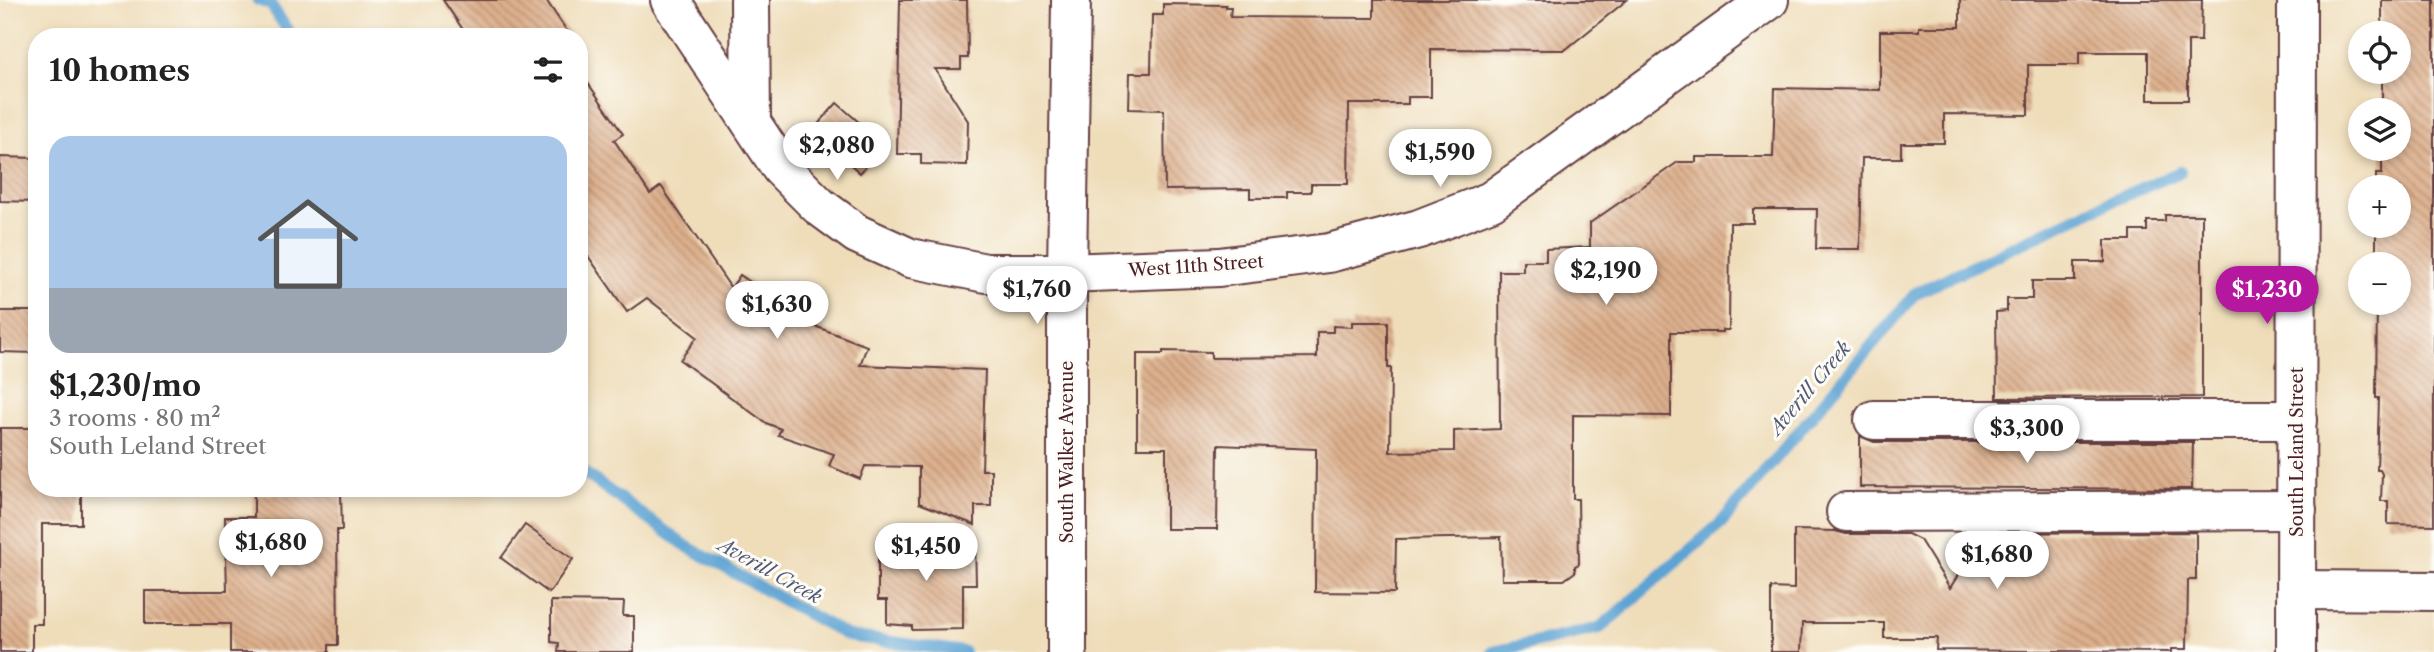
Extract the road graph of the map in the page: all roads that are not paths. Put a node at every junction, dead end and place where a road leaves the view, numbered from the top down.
1 (670, 0) edge
2 (750, 0) edge
3 (1072, 0) edge
4 (1769, 0) edge
5 (2297, 0) edge
6 (751, 122) junction
7 (1067, 273) junction
8 (1874, 420) dead end
9 (2297, 420) junction
10 (2297, 510) junction
11 (1846, 512) dead end
12 (2297, 590) junction
13 (2434, 591) edge
14 (1067, 652) edge
15 (2296, 652) edge

1 - 6 street, West 11th Street
2 - 6 street
3 - 7 street, South Walker Avenue
4 - 7 street, West 11th Street
5 - 9 street, South Leland Street
6 - 7 street, West 11th Street
7 - 14 street, South Walker Avenue
8 - 9 street
9 - 10 street, South Leland Street
10 - 11 street
10 - 12 street, South Leland Street
12 - 13 street
12 - 15 street, South Leland Street

